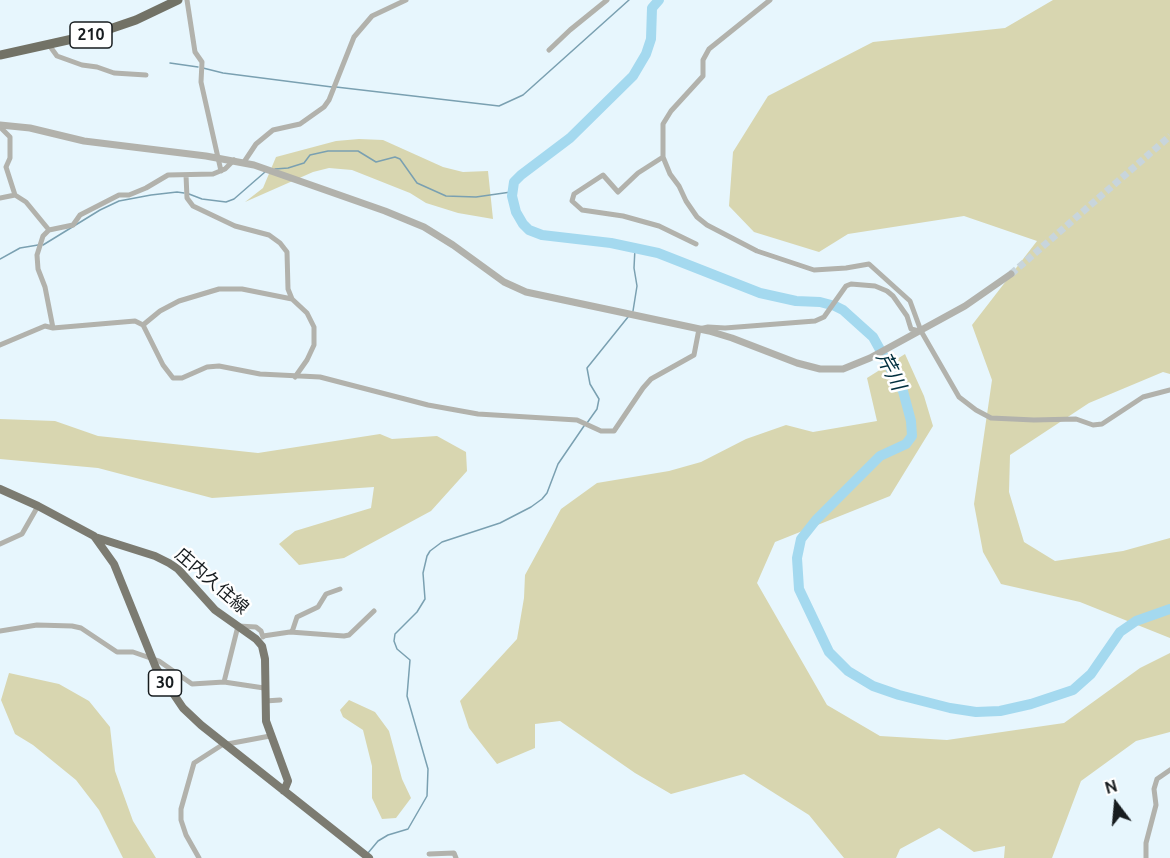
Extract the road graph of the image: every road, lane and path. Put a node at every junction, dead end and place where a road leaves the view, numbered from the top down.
1 (178, 0) edge
2 (187, 0) edge
3 (406, 0) edge
4 (607, 0) edge
5 (770, 0) edge
6 (49, 45) junction
7 (549, 50) dead end
8 (0, 55) edge
9 (146, 75) dead end
10 (0, 126) edge
11 (217, 158) junction
12 (663, 158) junction
13 (234, 160) junction
14 (247, 163) junction
15 (221, 171) junction
16 (186, 175) junction
17 (15, 195) junction
18 (0, 198) edge
19 (49, 230) junction
20 (696, 244) dead end
21 (1011, 274) tunnel mouth
22 (292, 299) junction
23 (143, 325) junction
24 (53, 327) junction
25 (699, 329) junction
26 (917, 333) junction
27 (0, 345) edge
28 (295, 377) junction
29 (1170, 390) edge
30 (0, 489) edge
31 (38, 506) junction
32 (94, 536) junction
33 (0, 544) edge
34 (340, 588) dead end
35 (374, 612) dead end
36 (238, 626) junction
37 (0, 631) edge
38 (292, 632) junction
39 (263, 636) junction
40 (262, 646) junction
41 (153, 659) junction
42 (224, 681) junction
43 (264, 688) junction
44 (280, 700) dead end
45 (265, 701) junction
46 (270, 736) junction
47 (225, 745) junction
48 (1170, 770) edge
49 (284, 792) junction
50 (357, 854) edge
51 (429, 854) dead end
52 (200, 858) edge
53 (369, 858) edge
54 (456, 858) edge
55 (1146, 858) edge

1 - 6 highway, 210
2 - 11 street
3 - 14 street
4 - 7 street
5 - 12 street
6 - 8 highway, 210
6 - 9 street
10 - 11 street
10 - 17 street
11 - 13 street
11 - 15 street
12 - 20 street
12 - 26 street
13 - 14 street
13 - 15 street
14 - 25 street
15 - 16 street
16 - 19 street
16 - 22 street
17 - 18 street
17 - 19 street
19 - 24 street
21 - 26 street
22 - 23 street
22 - 28 street
23 - 24 street
23 - 28 street
24 - 27 street
25 - 26 street
25 - 26 street
25 - 28 street
26 - 29 street
30 - 31 main road, 庄内久住線 / 30
31 - 32 main road, 庄内久住線 / 30
31 - 33 street
32 - 36 main road, 庄内久住線 / 30
32 - 41 main road, 庄内久住線 / 30
34 - 38 street
35 - 38 street
36 - 39 street
36 - 40 main road, 庄内久住線 / 30
36 - 42 street
37 - 41 street
38 - 39 street
39 - 40 street
40 - 43 main road
41 - 42 street
41 - 47 main road, 庄内久住線 / 30
42 - 43 street
43 - 45 main road
44 - 45 street
45 - 46 main road
46 - 47 street
46 - 49 main road
47 - 49 main road, 庄内久住線 / 30
47 - 52 street
48 - 55 street
49 - 50 main road, 庄内久住線 / 30
50 - 53 main road, 庄内久住線 / 30
51 - 54 street

